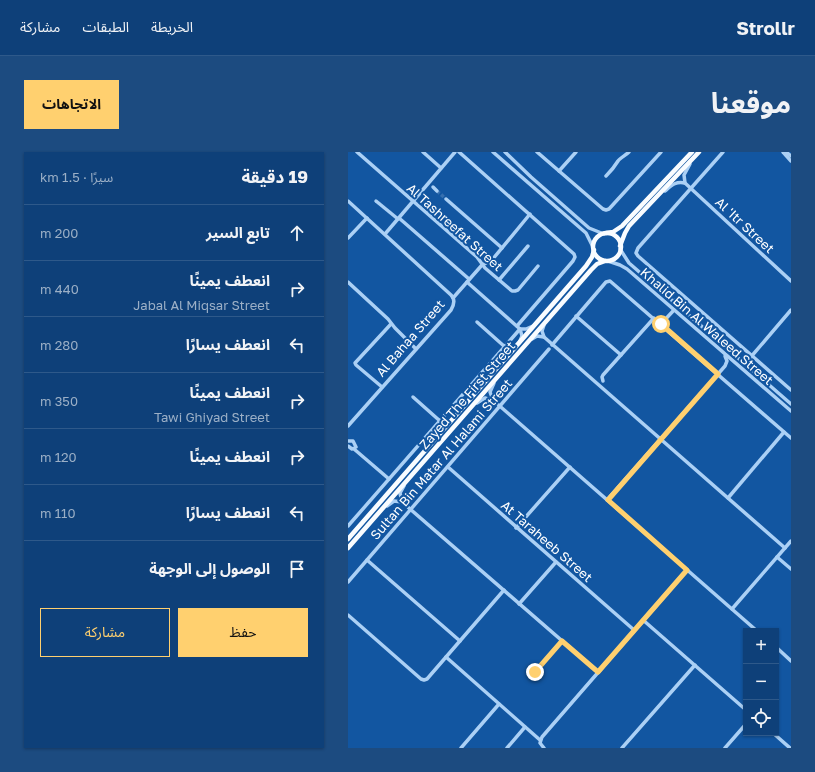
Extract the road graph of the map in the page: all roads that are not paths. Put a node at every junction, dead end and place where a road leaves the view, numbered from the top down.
1 (357, 152) edge
2 (423, 152) edge
3 (455, 152) edge
4 (459, 152) edge
5 (493, 152) edge
6 (505, 152) edge
7 (537, 152) edge
8 (575, 152) edge
9 (629, 152) edge
10 (661, 152) edge
11 (692, 152) edge
12 (699, 152) edge
13 (723, 152) edge
14 (783, 152) edge
15 (786, 152) edge
16 (791, 156) edge
17 (694, 158) junction
18 (791, 161) edge
19 (441, 168) junction
20 (559, 171) junction
21 (606, 176) dead end
22 (685, 183) junction
23 (433, 187) dead end
24 (690, 187) junction
25 (437, 191) tunnel mouth
26 (661, 193) junction
27 (446, 199) tunnel mouth
28 (348, 201) edge
29 (376, 201) dead end
30 (413, 201) junction
31 (530, 214) junction
32 (367, 218) junction
33 (398, 219) junction
34 (384, 234) junction
35 (605, 234) junction
36 (348, 238) edge
37 (528, 246) dead end
38 (620, 247) junction
39 (502, 248) junction
40 (593, 249) junction
41 (606, 261) junction
42 (482, 265) junction
43 (538, 266) dead end
44 (499, 280) junction
45 (468, 281) junction
46 (791, 281) edge
47 (348, 282) edge
48 (681, 297) junction
49 (453, 298) junction
50 (673, 301) junction
51 (678, 306) junction
52 (674, 310) junction
53 (791, 310) edge
54 (576, 316) junction
55 (654, 318) junction
56 (546, 321) junction
57 (477, 322) dead end
58 (391, 324) junction
59 (661, 324) junction
60 (535, 325) junction
61 (516, 326) junction
62 (520, 329) junction
63 (544, 337) junction
64 (520, 342) junction
65 (527, 343) junction
66 (552, 345) junction
67 (505, 347) junction
68 (716, 348) junction
69 (416, 349) junction
70 (549, 349) dead end
71 (621, 355) junction
72 (751, 357) junction
73 (742, 361) junction
74 (725, 366) junction
75 (748, 366) junction
76 (744, 371) junction
77 (718, 374) junction
78 (497, 377) junction
79 (603, 381) dead end
80 (382, 387) junction
81 (791, 390) edge
82 (413, 397) dead end
83 (494, 401) junction
84 (791, 404) edge
85 (472, 406) junction
86 (499, 406) junction
87 (791, 411) edge
88 (440, 421) junction
89 (348, 426) edge
90 (784, 432) junction
91 (791, 438) edge
92 (349, 440) edge
93 (661, 440) junction
94 (348, 446) edge
95 (354, 449) junction
96 (448, 467) junction
97 (570, 467) junction
98 (389, 479) junction
99 (406, 482) junction
100 (728, 498) junction
101 (608, 500) junction
102 (402, 502) junction
103 (410, 509) junction
104 (381, 510) junction
105 (348, 526) edge
106 (516, 528) junction
107 (348, 539) edge
108 (791, 541) edge
109 (348, 548) edge
110 (785, 548) junction
111 (777, 557) junction
112 (367, 560) junction
113 (556, 562) junction
114 (791, 569) edge
115 (687, 570) junction
116 (348, 582) edge
117 (504, 590) junction
118 (520, 604) junction
119 (732, 609) junction
120 (348, 615) edge
121 (643, 620) junction
122 (754, 628) edge
123 (634, 630) junction
124 (460, 641) junction
125 (562, 641) junction
126 (779, 651) edge
127 (446, 657) junction
128 (791, 661) edge
129 (695, 665) junction
130 (535, 672) dead end
131 (598, 672) junction
132 (499, 704) junction
133 (743, 707) edge
134 (526, 727) junction
135 (743, 727) edge
136 (776, 736) edge
137 (540, 740) junction
138 (461, 748) edge
139 (507, 748) edge
140 (544, 748) edge
141 (622, 748) edge
142 (725, 748) edge
143 (790, 748) edge

1 - 30 street, Al Tashreefat Street
2 - 19 street
3 - 19 street
4 - 31 street
5 - 40 street
6 - 35 street
7 - 20 street
8 - 20 street
9 - 21 street
10 - 20 street
11 - 35 main road
12 - 17 main road
13 - 24 street
14 - 18 street
15 - 16 street
17 - 22 street
17 - 26 main road
19 - 30 street
22 - 24 street, Al 'Itr Street
22 - 26 street
23 - 25 street
24 - 46 street, Al 'Itr Street
24 - 48 street
26 - 38 main road
27 - 39 street
28 - 32 street, Al Bahaa Street
29 - 33 street
30 - 33 street
30 - 42 street, Al Tashreefat Street
31 - 39 street
31 - 61 street
32 - 34 street, Al Bahaa Street
32 - 36 street
33 - 34 street
33 - 45 street
34 - 49 street, Al Bahaa Street
35 - 38 main road
35 - 40 main road
37 - 44 street
38 - 41 main road
38 - 50 street, Khalid Bin Al Waleed Street
39 - 42 street
40 - 41 main road
40 - 60 main road, Zayed The First Street
41 - 52 street, Khalid Bin Al Waleed Street
41 - 56 main road, Zayed The First Street
42 - 44 street, Al Tashreefat Street
42 - 45 street
43 - 44 street, Al Tashreefat Street
45 - 49 street
45 - 61 street
47 - 58 street
48 - 50 street
48 - 51 street
48 - 72 street
49 - 69 street, Al Bahaa Street
50 - 51 street, Khalid Bin Al Waleed Street
51 - 73 street, Khalid Bin Al Waleed Street
52 - 59 street
52 - 68 street, Khalid Bin Al Waleed Street
53 - 72 street
54 - 55 street
54 - 66 street
54 - 71 street
55 - 59 street
55 - 71 street
56 - 63 street
56 - 65 main road, Zayed The First Street
57 - 67 street
58 - 69 street
58 - 80 street
59 - 77 street
60 - 62 street
60 - 64 main road, Zayed The First Street
61 - 62 street
62 - 64 street
62 - 67 street
63 - 65 street
63 - 66 street
64 - 107 main road, Zayed The First Street
65 - 78 main road, Zayed The First Street
66 - 93 street
67 - 88 street
68 - 74 street
68 - 76 street, Khalid Bin Al Waleed Street
69 - 80 street, Al Bahaa Street
70 - 86 street, Sultan Bin Matar Al Halami Street
71 - 79 street
72 - 73 street
72 - 75 street
72 - 81 street
73 - 75 street, Khalid Bin Al Waleed Street
74 - 76 street
74 - 77 street
75 - 84 street, Khalid Bin Al Waleed Street
76 - 87 street, Khalid Bin Al Waleed Street
77 - 90 street
77 - 93 street
78 - 83 street
78 - 85 main road, Zayed The First Street
80 - 89 street, Al Bahaa Street
82 - 88 street
83 - 85 street
83 - 86 street
85 - 99 main road, Zayed The First Street
86 - 96 street, Sultan Bin Matar Al Halami Street
86 - 97 street
88 - 98 street
90 - 91 street
90 - 100 street
92 - 95 street
93 - 100 street
93 - 101 street
94 - 95 street
95 - 98 street
96 - 103 street, Sultan Bin Matar Al Halami Street
96 - 106 street, At Taraheeb Street
97 - 101 street
97 - 106 street
98 - 105 street
99 - 102 street
99 - 104 main road, Zayed The First Street
100 - 110 street
101 - 115 street
102 - 103 street
102 - 104 street
103 - 112 street, Sultan Bin Matar Al Halami Street
103 - 117 street
104 - 109 main road, Zayed The First Street
106 - 113 street, At Taraheeb Street
108 - 110 street
110 - 111 street
111 - 114 street
111 - 119 street
112 - 116 street, Sultan Bin Matar Al Halami Street
112 - 124 street
113 - 118 street
113 - 123 street, At Taraheeb Street
115 - 119 street
115 - 121 street
117 - 118 street
117 - 124 street
118 - 125 street
119 - 122 street
120 - 127 street
121 - 123 street
121 - 129 street
123 - 131 street
124 - 127 street
125 - 130 street
125 - 131 street
126 - 128 street
127 - 132 street
129 - 133 street
129 - 141 street
131 - 137 street
132 - 134 street
132 - 138 street
134 - 137 street
134 - 139 street
135 - 142 street
136 - 143 street
137 - 140 street

